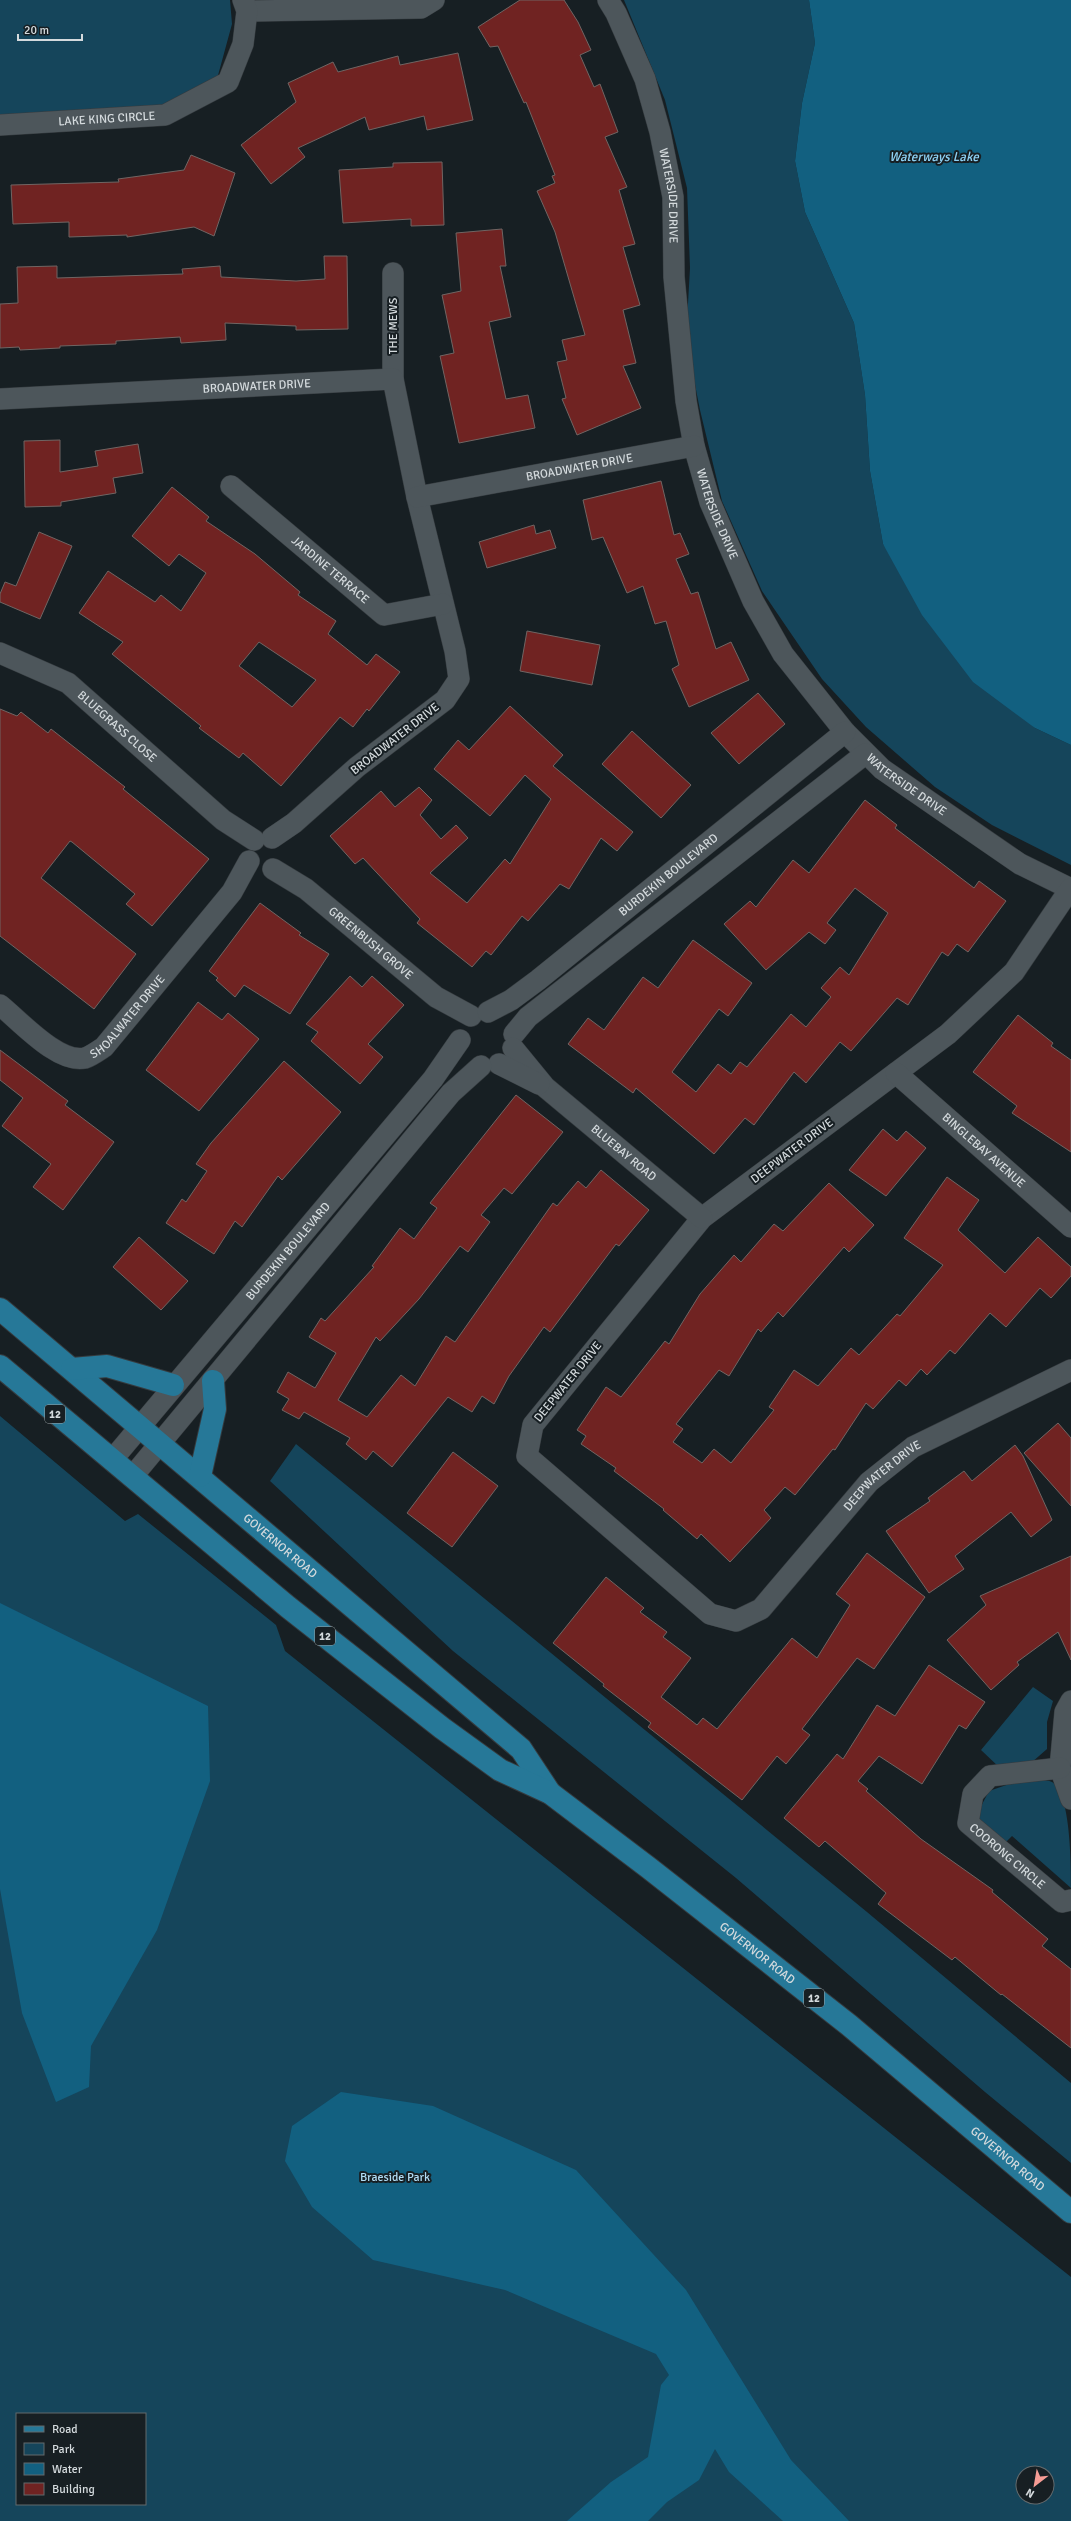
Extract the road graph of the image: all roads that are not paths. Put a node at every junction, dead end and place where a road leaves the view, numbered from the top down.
1 (434, 0) edge
2 (608, 0) edge
3 (245, 6) edge
4 (0, 125) edge
5 (393, 273) dead end
6 (393, 379) junction
7 (0, 399) edge
8 (694, 446) junction
9 (231, 486) dead end
10 (417, 497) junction
11 (443, 604) junction
12 (0, 653) edge
13 (845, 732) junction
14 (865, 754) junction
15 (265, 854) junction
16 (1071, 889) edge
17 (0, 1005) edge
18 (470, 1025) junction
19 (514, 1041) junction
20 (490, 1065) junction
21 (896, 1073) junction
22 (545, 1087) junction
23 (702, 1218) junction
24 (1071, 1228) edge
25 (0, 1309) edge
26 (0, 1366) edge
27 (72, 1369) junction
28 (1071, 1370) edge
29 (213, 1381) junction
30 (173, 1385) junction
31 (140, 1426) junction
32 (160, 1442) junction
33 (112, 1460) junction
34 (132, 1476) junction
35 (200, 1476) junction
36 (1071, 1701) edge
37 (1060, 1768) junction
38 (550, 1793) junction
39 (1071, 1798) edge
40 (1071, 1900) edge
41 (1071, 2212) edge

1 - 3 street, LAKE KING CIRCLE
2 - 8 street, WATERSIDE DRIVE
3 - 4 street, LAKE KING CIRCLE
5 - 6 street, THE MEWS
6 - 7 street, BROADWATER DRIVE
6 - 10 street, BROADWATER DRIVE
8 - 10 street, BROADWATER DRIVE
8 - 13 street, WATERSIDE DRIVE
9 - 11 street, JARDINE TERRACE
10 - 11 street, BROADWATER DRIVE
11 - 15 street, BROADWATER DRIVE
12 - 15 street, BLUEGRASS CLOSE
13 - 14 street, WATERSIDE DRIVE
13 - 18 street, BURDEKIN BOULEVARD
14 - 16 street, WATERSIDE DRIVE
14 - 19 street
15 - 17 street, SHOALWATER DRIVE
15 - 18 street, GREENBUSH GROVE
16 - 21 street, DEEPWATER DRIVE
18 - 19 street
18 - 20 street
18 - 30 street, BURDEKIN BOULEVARD
19 - 20 street
19 - 22 street, BLUEBAY ROAD
20 - 22 street, BLUEBAY ROAD
20 - 29 street, BURDEKIN BOULEVARD
21 - 23 street, DEEPWATER DRIVE
21 - 24 street, BINGLEBAY AVENUE
22 - 23 street, BLUEBAY ROAD
23 - 28 street, DEEPWATER DRIVE
25 - 27 main road, GOVERNOR ROAD / 12
26 - 33 main road, GOVERNOR ROAD / 12
27 - 30 main road
27 - 31 main road, GOVERNOR ROAD / 12
29 - 32 street, BURDEKIN BOULEVARD
29 - 35 main road
30 - 31 street, BURDEKIN BOULEVARD
31 - 32 main road, GOVERNOR ROAD / 12
31 - 33 street, BURDEKIN BOULEVARD
32 - 34 street, BURDEKIN BOULEVARD
32 - 35 main road, GOVERNOR ROAD / 12
33 - 34 main road, GOVERNOR ROAD / 12
34 - 38 main road, GOVERNOR ROAD / 12
35 - 38 main road, GOVERNOR ROAD / 12
36 - 37 street
37 - 39 street
37 - 40 street, COORONG CIRCLE
38 - 41 main road, GOVERNOR ROAD / 12

